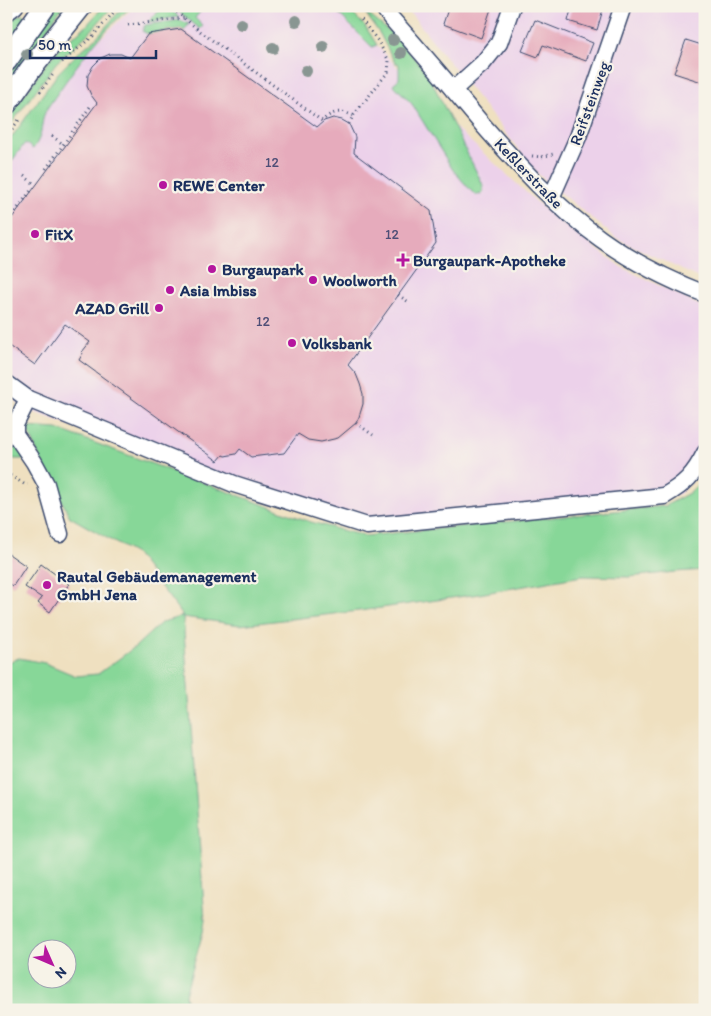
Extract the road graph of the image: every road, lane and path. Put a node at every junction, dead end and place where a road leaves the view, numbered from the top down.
1 (15, 6) edge
2 (45, 6) edge
3 (81, 6) edge
4 (119, 6) edge
5 (169, 6) edge
6 (512, 6) edge
7 (623, 6) edge
8 (381, 8) edge
9 (6, 13) edge
10 (184, 18) junction
11 (360, 18) dead end
12 (128, 25) dead end
13 (6, 61) edge
14 (453, 90) junction
15 (39, 93) dead end
16 (92, 104) dead end
17 (14, 110) edge
18 (353, 116) junction
19 (348, 124) dead end
20 (52, 136) dead end
21 (6, 137) edge
22 (63, 144) junction
23 (573, 148) junction
24 (528, 154) dead end
25 (46, 169) dead end
26 (24, 176) dead end
27 (36, 185) dead end
28 (32, 189) dead end
29 (551, 198) junction
30 (6, 224) edge
31 (705, 294) edge
32 (398, 295) dead end
33 (410, 304) dead end
34 (6, 383) edge
35 (28, 399) junction
36 (356, 423) dead end
37 (373, 435) dead end
38 (705, 453) edge
39 (60, 534) dead end

1 - 9 street
2 - 13 main road
3 - 17 main road
4 - 15 path
5 - 10 path
6 - 14 street
7 - 23 street, Reifsteinweg
8 - 14 street, Keßlerstraße
10 - 12 path
10 - 18 path
11 - 18 path
14 - 29 street, Keßlerstraße
16 - 22 path
17 - 21 path
18 - 19 path
20 - 22 path
22 - 25 path
23 - 24 path
23 - 29 street, Reifsteinweg
26 - 27 path
28 - 30 path
29 - 31 street, Keßlerstraße
32 - 33 path
34 - 35 street
35 - 38 street
35 - 39 street
36 - 37 path

